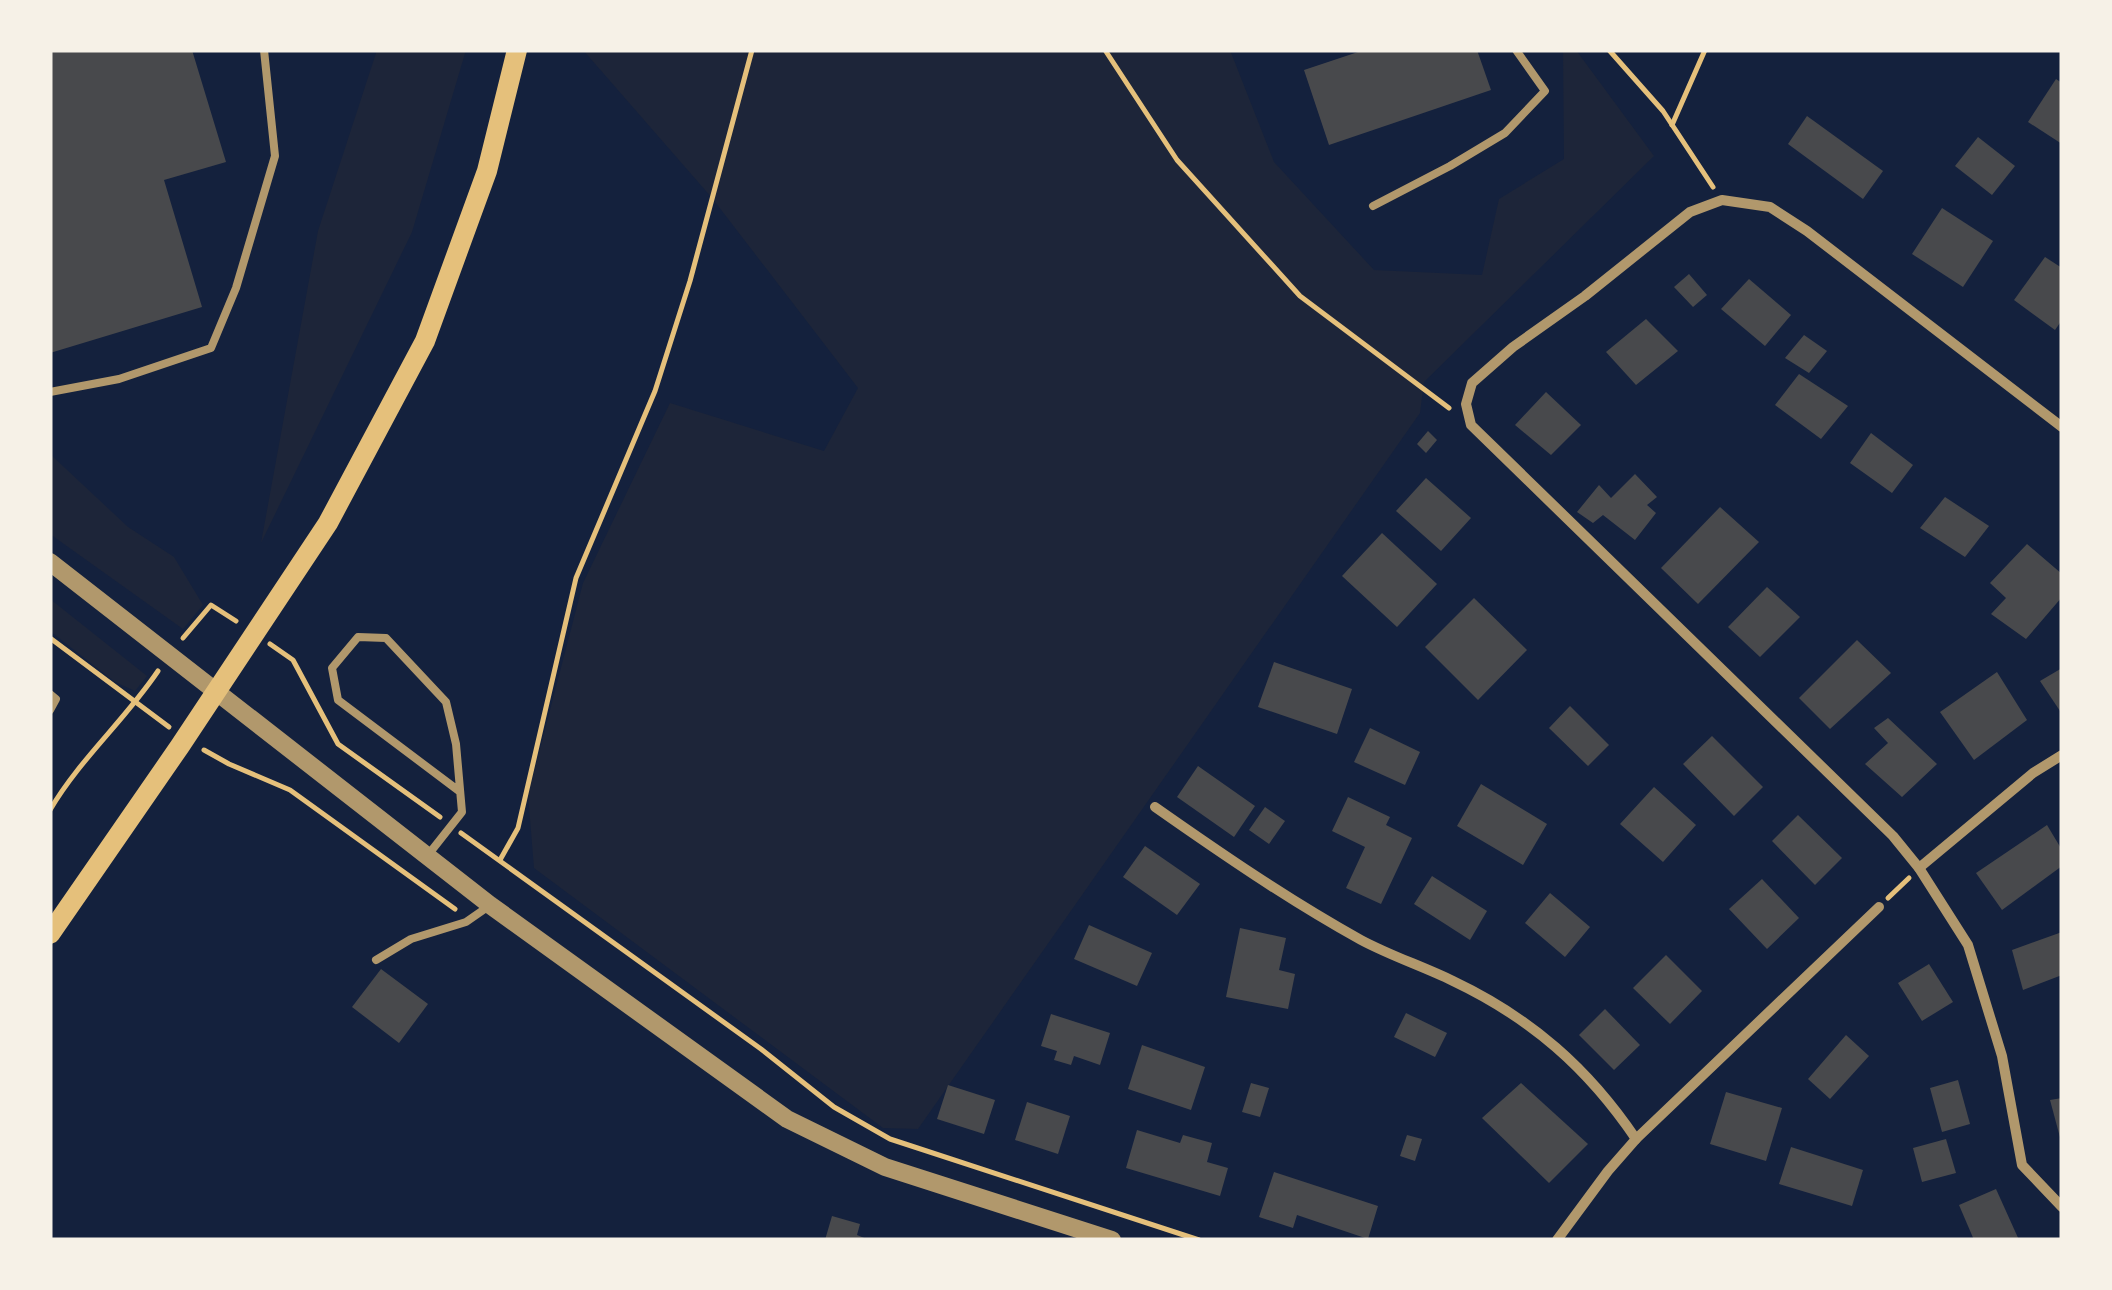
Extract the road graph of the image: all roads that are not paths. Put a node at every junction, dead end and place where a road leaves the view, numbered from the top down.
1 (264, 50) edge
2 (516, 50) edge
3 (1516, 50) edge
4 (1373, 206) dead end
5 (50, 392) edge
6 (2062, 426) edge
7 (50, 562) edge
8 (216, 690) junction
9 (50, 694) edge
10 (50, 710) edge
11 (2062, 754) edge
12 (459, 791) junction
13 (1155, 806) dead end
14 (426, 857) junction
15 (1919, 868) junction
16 (490, 906) junction
17 (1878, 906) road end
18 (50, 934) edge
19 (376, 960) dead end
20 (1636, 1139) junction
21 (2062, 1207) edge
22 (1112, 1240) edge
23 (1558, 1240) edge

1 - 5 lane
2 - 8 main road
3 - 4 lane
6 - 15 street
7 - 8 street
8 - 14 street
8 - 18 main road
9 - 10 lane
11 - 15 street
12 - 12 lane
12 - 14 lane
13 - 20 street
14 - 16 street
15 - 21 street
16 - 19 lane
16 - 22 street
17 - 20 street
20 - 23 street

